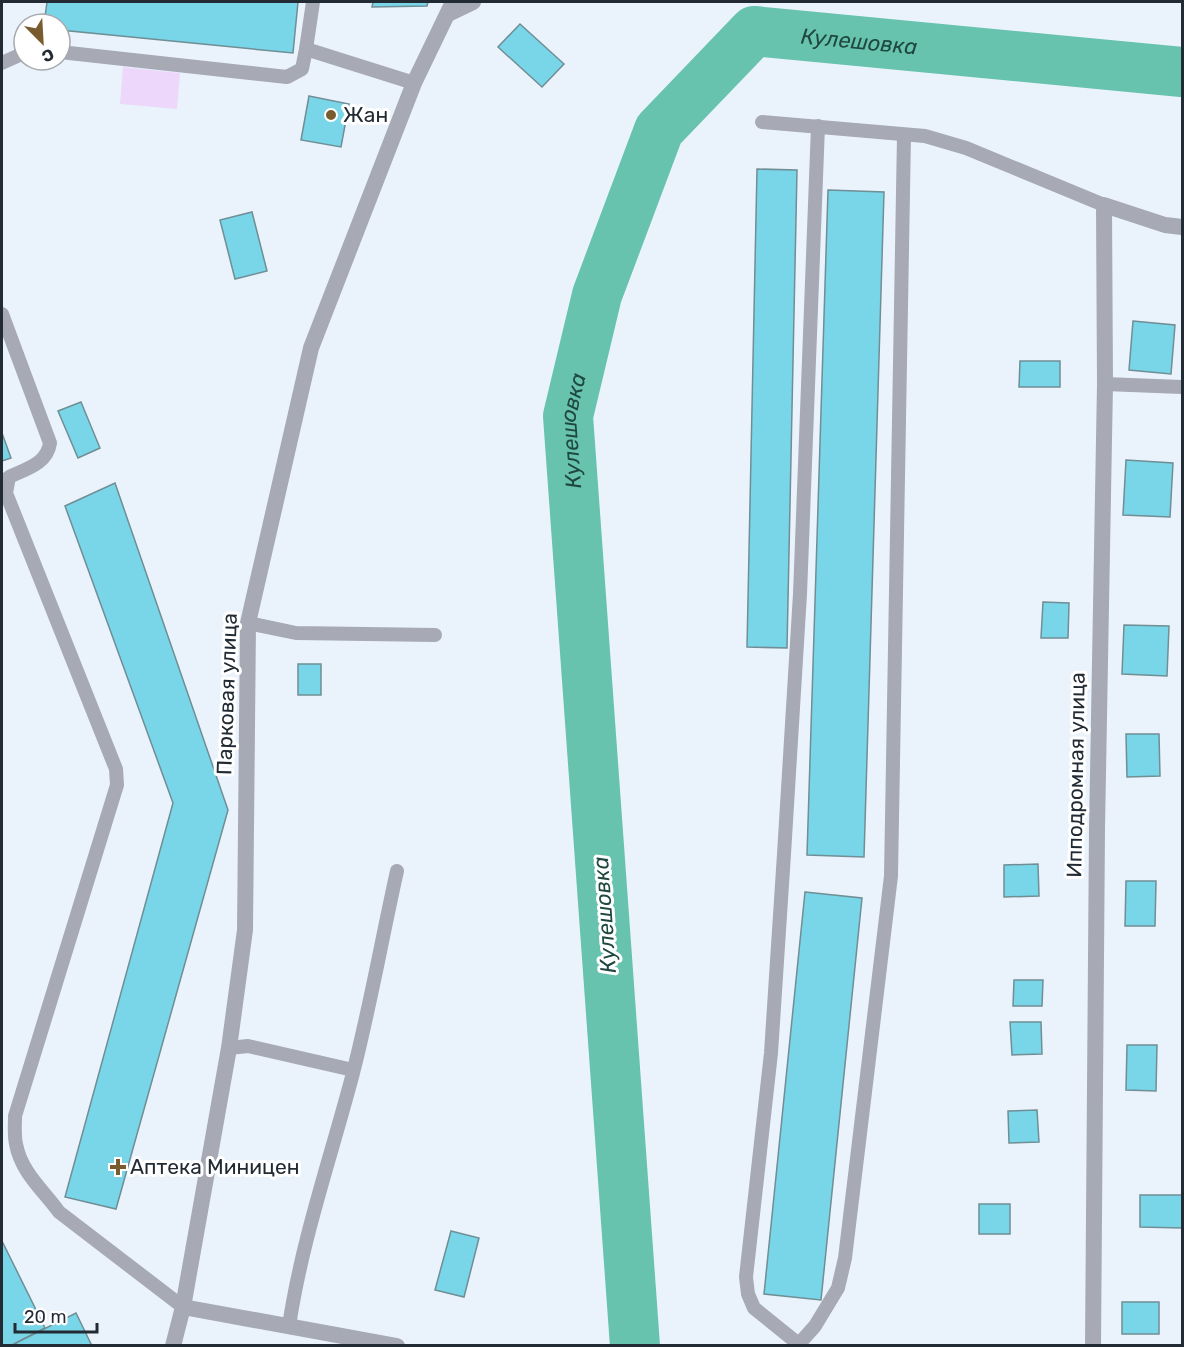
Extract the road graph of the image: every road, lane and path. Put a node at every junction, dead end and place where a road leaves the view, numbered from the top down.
1 (313, 2) edge
2 (473, 2) edge
3 (450, 8) edge
4 (306, 49) junction
5 (72, 53) edge
6 (414, 83) junction
7 (762, 122) dead end
8 (818, 126) junction
9 (904, 135) junction
10 (1104, 206) junction
11 (1182, 227) edge
12 (2, 315) edge
13 (1105, 384) junction
14 (1182, 387) edge
15 (248, 623) junction
16 (435, 635) dead end
17 (397, 871) dead end
18 (229, 1048) junction
19 (354, 1070) junction
20 (183, 1307) junction
21 (289, 1326) junction
22 (800, 1345) edge
23 (173, 1346) edge
24 (397, 1346) edge
25 (1094, 1346) edge

1 - 4 lane
2 - 3 street
3 - 6 street, Парковая улица
4 - 5 lane
4 - 6 lane
6 - 15 street, Парковая улица
7 - 8 lane
8 - 9 lane
8 - 22 lane
9 - 10 lane
9 - 22 lane
10 - 11 street
10 - 13 street, Ипподромная улица
12 - 20 lane
13 - 14 lane
13 - 25 street, Ипподромная улица
15 - 16 lane
15 - 18 street, Парковая улица
17 - 19 lane
18 - 19 lane
18 - 20 street, Парковая улица
19 - 21 lane
20 - 21 street
20 - 23 street, Парковая улица
21 - 24 street

